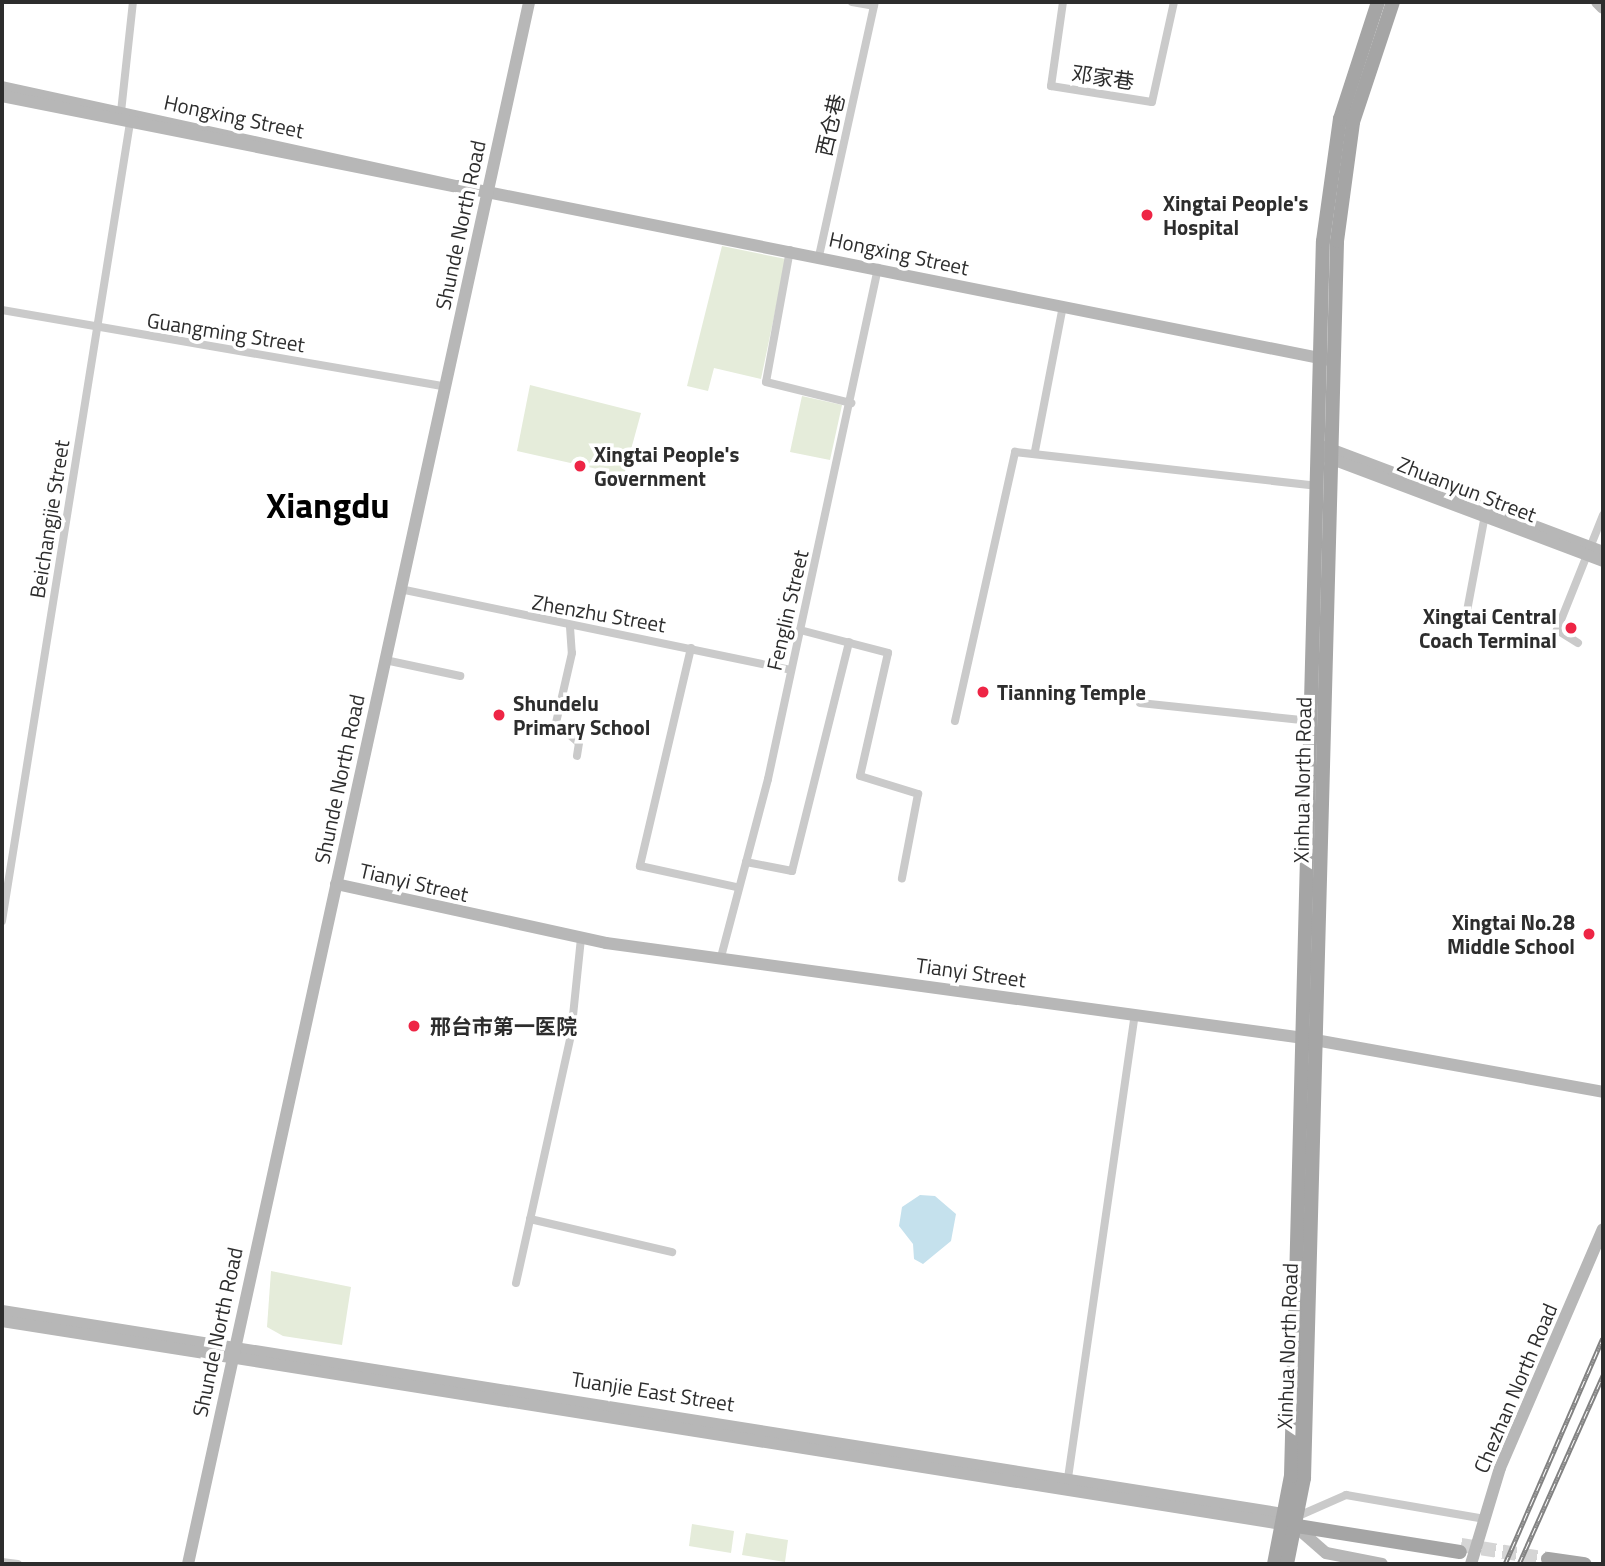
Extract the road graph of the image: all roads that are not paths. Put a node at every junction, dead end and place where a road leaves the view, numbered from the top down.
1 (133, 2) edge
2 (529, 2) edge
3 (852, 2) edge
4 (1063, 2) edge
5 (1174, 2) edge
6 (1378, 2) edge
7 (1393, 2) edge
8 (1597, 2) edge
9 (874, 4) edge
10 (1603, 8) edge
11 (2, 87) edge
12 (2, 96) edge
13 (121, 112) junction
14 (130, 123) junction
15 (457, 186) junction
16 (487, 192) junction
17 (790, 250) junction
18 (819, 256) junction
19 (878, 268) junction
20 (1063, 306) junction
21 (2, 310) edge
22 (100, 328) junction
23 (1326, 360) junction
24 (444, 386) junction
25 (850, 402) junction
26 (1035, 451) junction
27 (1324, 451) junction
28 (1316, 486) junction
29 (1485, 512) junction
30 (1603, 515) edge
31 (1594, 551) edge
32 (1603, 561) edge
33 (400, 589) junction
34 (1467, 611) dead end
35 (570, 627) junction
36 (800, 630) junction
37 (849, 642) junction
38 (1578, 643) dead end
39 (691, 648) junction
40 (385, 660) junction
41 (791, 670) junction
42 (460, 676) dead end
43 (1140, 703) dead end
44 (956, 721) dead end
45 (1311, 721) junction
46 (577, 755) dead end
47 (746, 862) junction
48 (902, 878) dead end
49 (336, 884) junction
50 (736, 887) junction
51 (2, 921) edge
52 (580, 938) junction
53 (721, 957) junction
54 (1135, 1014) junction
55 (1311, 1039) junction
56 (1603, 1092) edge
57 (530, 1219) junction
58 (1603, 1229) edge
59 (672, 1252) dead end
60 (516, 1283) dead end
61 (2, 1311) edge
62 (2, 1321) edge
63 (232, 1352) junction
64 (1068, 1478) junction
65 (1485, 1518) junction
66 (1289, 1520) junction
67 (1460, 1549) tunnel mouth
68 (1548, 1559) dead end
69 (2, 1562) edge
70 (18, 1564) edge
71 (188, 1564) edge
72 (1274, 1564) edge
73 (1287, 1564) edge
74 (1382, 1564) edge
75 (1471, 1564) edge
76 (1585, 1564) edge

1 - 13 street
2 - 16 street, Shunde North Road
3 - 9 street
4 - 5 street, 邓家巷
6 - 23 main road, Xinhua North Road
7 - 23 main road, Xinhua North Road
8 - 10 street
9 - 18 street, 西仓巷
11 - 13 street, Hongxing Street
12 - 14 street, Hongxing Street
13 - 15 street, Hongxing Street
14 - 15 street, Hongxing Street
14 - 22 street, Beichangjie Street
15 - 16 street, Hongxing Street
16 - 17 street, Hongxing Street
16 - 24 street, Shunde North Road
17 - 18 street, Hongxing Street
17 - 25 street
18 - 19 street, Hongxing Street
19 - 20 street, Hongxing Street
19 - 25 street, Fenglin Street
20 - 23 street, Hongxing Street
20 - 26 street
21 - 22 street, Guangming Street
22 - 24 street, Guangming Street
22 - 51 street, Beichangjie Street
23 - 27 main road, Xinhua North Road
24 - 33 street, Shunde North Road
25 - 36 street, Fenglin Street
26 - 28 street
26 - 44 street
27 - 28 main road, Xinhua North Road
27 - 29 street, Zhuanyun Street
27 - 55 main road, Xinhua North Road
28 - 45 main road, Xinhua North Road
29 - 31 street, Zhuanyun Street
29 - 34 street
30 - 31 street
31 - 32 street, Zhuanyun Street
31 - 38 street
33 - 35 street, Zhenzhu Street
33 - 40 street, Shunde North Road
35 - 39 street, Zhenzhu Street
35 - 46 street
36 - 37 street
36 - 41 street, Fenglin Street
37 - 47 street
37 - 48 street
39 - 41 street, Zhenzhu Street
39 - 50 street
40 - 42 street
40 - 49 street, Shunde North Road
41 - 47 street, Fenglin Street
43 - 45 street
45 - 55 main road, Xinhua North Road
47 - 50 street, Fenglin Street
49 - 52 street, Tianyi Street
49 - 63 street, Shunde North Road
50 - 53 street, Fenglin Street
52 - 53 street, Tianyi Street
52 - 57 street
53 - 54 street, Tianyi Street
54 - 55 street, Tianyi Street
54 - 64 street
55 - 56 street, Tianyi Street
55 - 66 main road, Xinhua North Road
57 - 59 street
57 - 60 street
58 - 65 street, Chezhan North Road
61 - 63 street, Tuanjie East Street
62 - 63 street, Tuanjie East Street
63 - 64 street, Tuanjie East Street
63 - 66 street, Tuanjie East Street
63 - 71 street, Shunde North Road
64 - 66 street, Tuanjie East Street
65 - 66 street
65 - 75 street, Chezhan North Road
66 - 67 main road
66 - 72 main road, Xinhua North Road
66 - 73 main road, Xinhua North Road
66 - 74 street
68 - 76 main road
69 - 70 street

